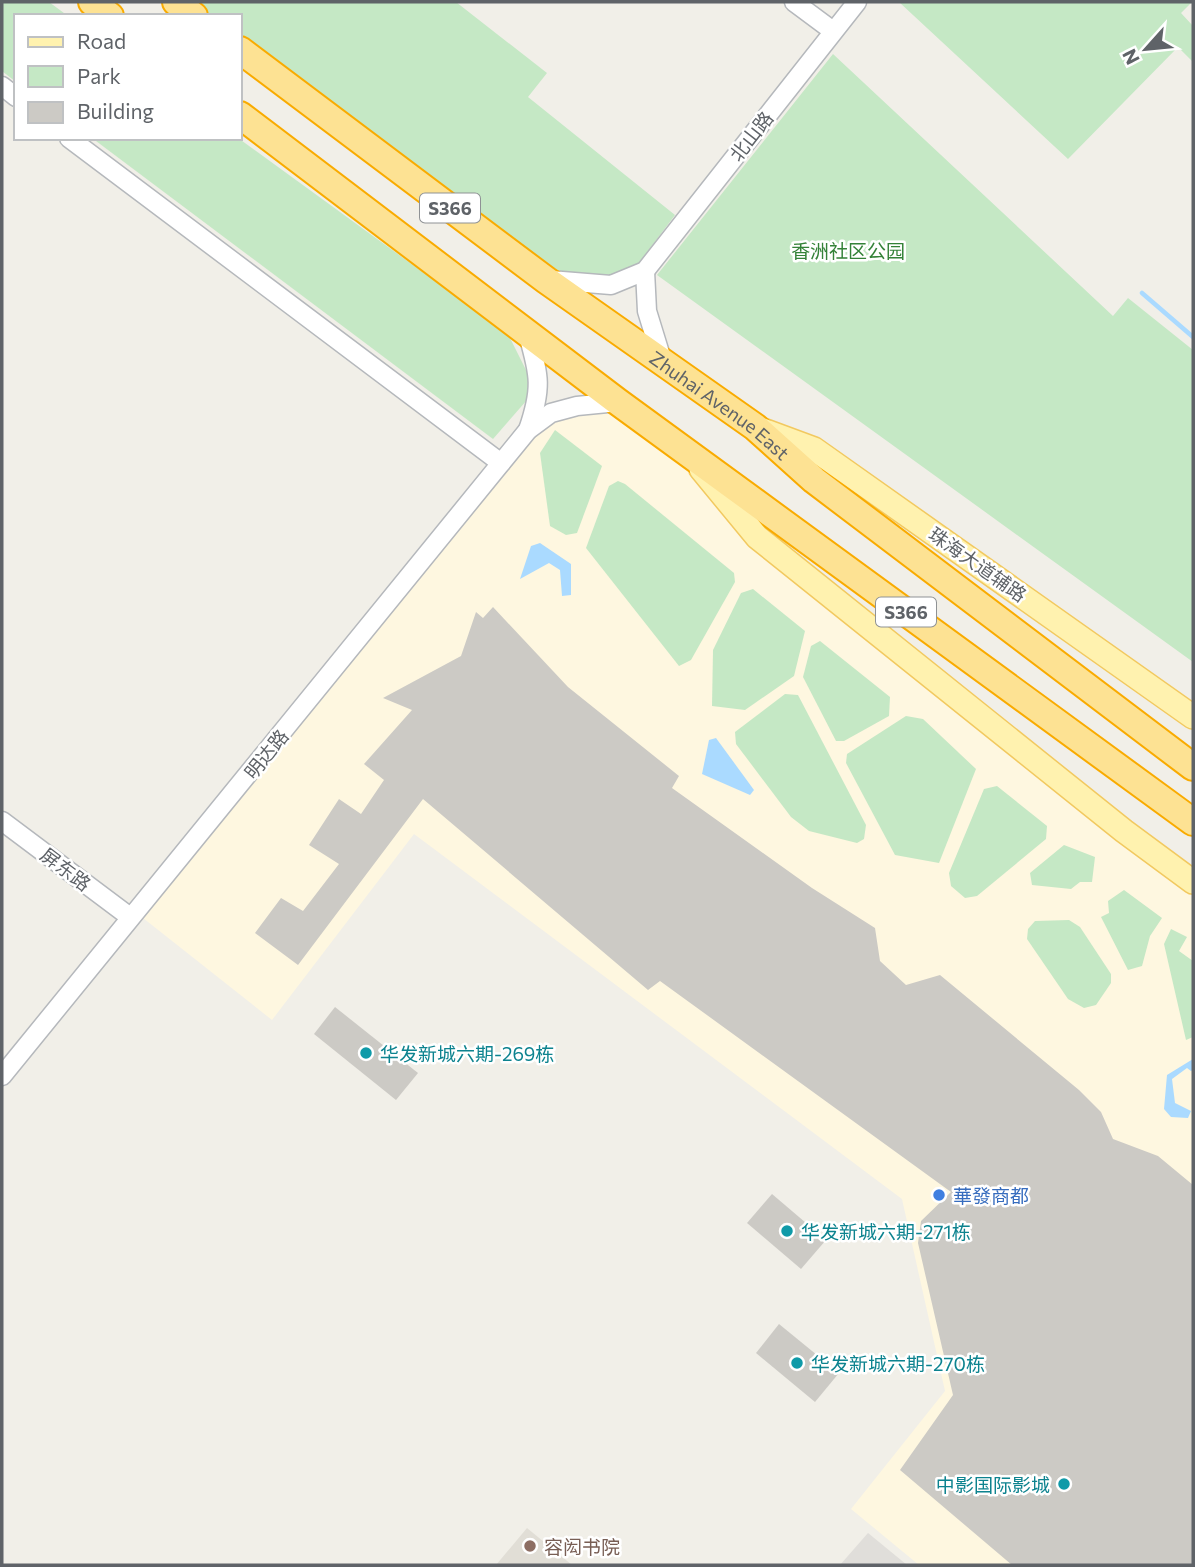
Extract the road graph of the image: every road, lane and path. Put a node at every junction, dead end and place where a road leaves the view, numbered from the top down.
1 (92, 2) edge
2 (176, 2) edge
3 (794, 2) edge
4 (857, 2) edge
5 (107, 14) edge
6 (191, 14) edge
7 (833, 31) junction
8 (242, 52) edge
9 (242, 117) edge
10 (72, 140) edge
11 (645, 271) junction
12 (546, 280) junction
13 (528, 335) junction
14 (663, 363) junction
15 (618, 402) junction
16 (755, 427) junction
17 (528, 430) junction
18 (688, 453) junction
19 (500, 463) junction
20 (1193, 717) edge
21 (1193, 767) edge
22 (2, 821) edge
23 (1193, 822) edge
24 (1193, 882) edge
25 (130, 918) junction
26 (2, 1076) edge

1 - 5 highway
2 - 6 highway
3 - 7 street
4 - 7 street, 北山路
7 - 11 street, 北山路
8 - 12 highway, Zhuhai Avenue East / S366
9 - 13 highway, S366
10 - 19 street
11 - 12 street, 北山路
11 - 14 street
12 - 14 highway, Zhuhai Avenue East / S366
13 - 15 highway, S366
13 - 17 street, 明达路
14 - 16 highway, Zhuhai Avenue East / S366
15 - 17 street, 明达路
15 - 18 highway, S366
16 - 20 main road, 珠海大道辅路
16 - 21 highway, Zhuhai Avenue East / S366
17 - 19 street, 明达路
18 - 23 highway, S366
18 - 24 main road
19 - 25 street, 明达路
22 - 25 street, 屏东路
25 - 26 street, 明达路

